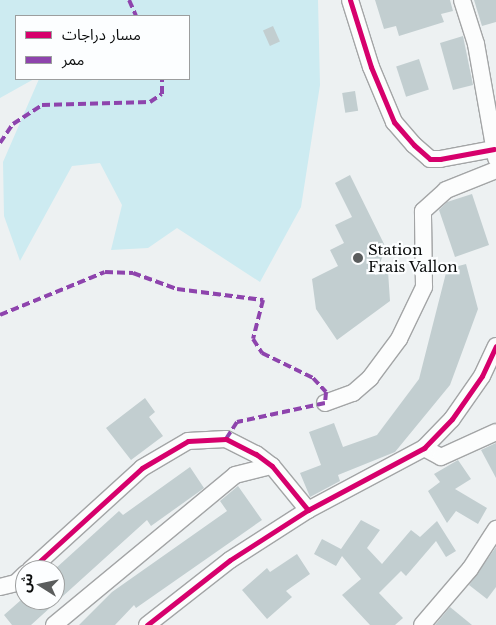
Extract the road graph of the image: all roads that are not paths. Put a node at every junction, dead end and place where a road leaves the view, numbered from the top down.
1 (350, 0) edge
2 (462, 0) edge
3 (495, 150) edge
4 (496, 170) edge
5 (496, 346) edge
6 (325, 403) dead end
7 (496, 432) edge
8 (424, 448) junction
9 (441, 456) junction
10 (398, 464) junction
11 (272, 466) junction
12 (308, 510) junction
13 (496, 529) edge
14 (41, 560) edge
15 (15, 583) edge
16 (0, 587) edge
17 (54, 625) edge
18 (148, 625) edge
19 (422, 625) edge

1 - 3 street
2 - 3 street
4 - 6 street
5 - 8 street
7 - 9 street
8 - 9 street
8 - 10 street
9 - 10 street
10 - 12 street
11 - 12 street
11 - 14 street
11 - 17 street
12 - 18 street
13 - 19 street
15 - 16 street

